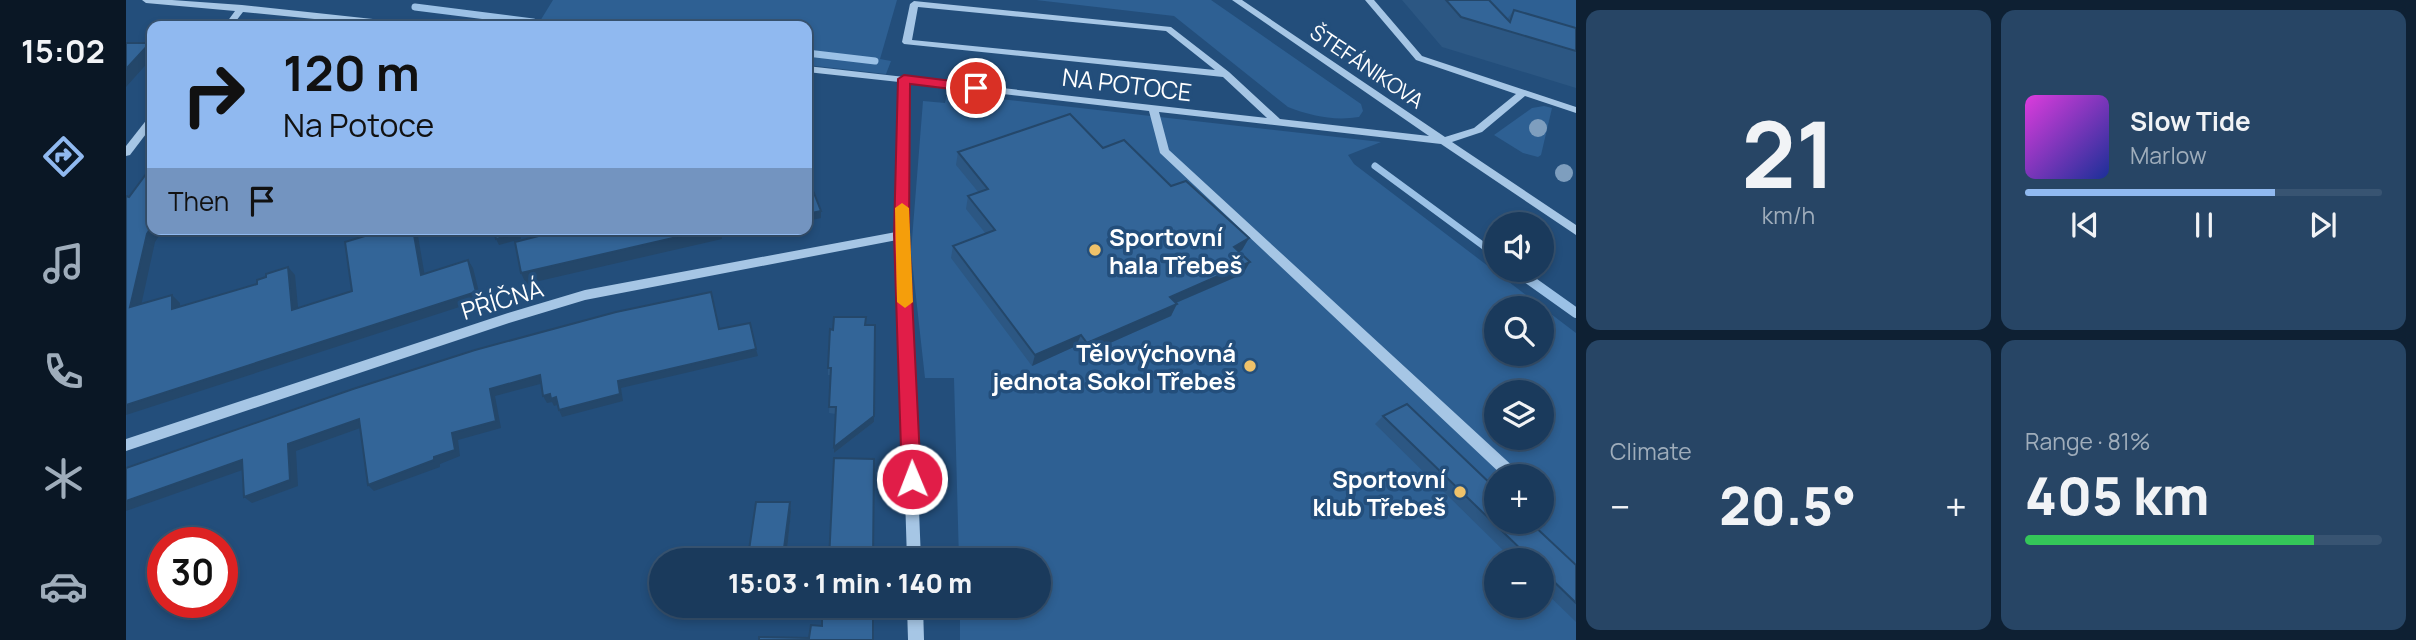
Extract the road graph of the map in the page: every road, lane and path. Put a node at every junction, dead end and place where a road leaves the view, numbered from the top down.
1 (146, 0) edge
2 (1236, 0) edge
3 (1369, 0) edge
4 (242, 8) junction
5 (232, 21) edge
6 (363, 21) edge
7 (812, 70) edge
8 (1226, 74) junction
9 (904, 79) junction
10 (1523, 93) junction
11 (1153, 107) junction
12 (1576, 110) edge
13 (1278, 123) junction
14 (147, 126) edge
15 (1443, 141) junction
16 (126, 153) edge
17 (1576, 231) edge
18 (902, 235) junction
19 (126, 445) edge
20 (1500, 464) edge
21 (914, 548) edge
22 (915, 618) edge
23 (916, 640) edge

1 - 4 street
2 - 15 street, ŠTEFÁNIKOVA
3 - 10 street, ŠTEFÁNIKOVA
4 - 5 street
4 - 6 street
7 - 9 street, NA POTOCE
8 - 8 street
8 - 13 street
9 - 11 street, NA POTOCE
9 - 18 street
10 - 12 street, ŠTEFÁNIKOVA
10 - 15 street
11 - 13 street, NA POTOCE
11 - 20 street
13 - 15 street, NA POTOCE
14 - 16 street
15 - 17 street, ŠTEFÁNIKOVA
18 - 19 street, PŘÍČNÁ
18 - 21 street
22 - 23 street

